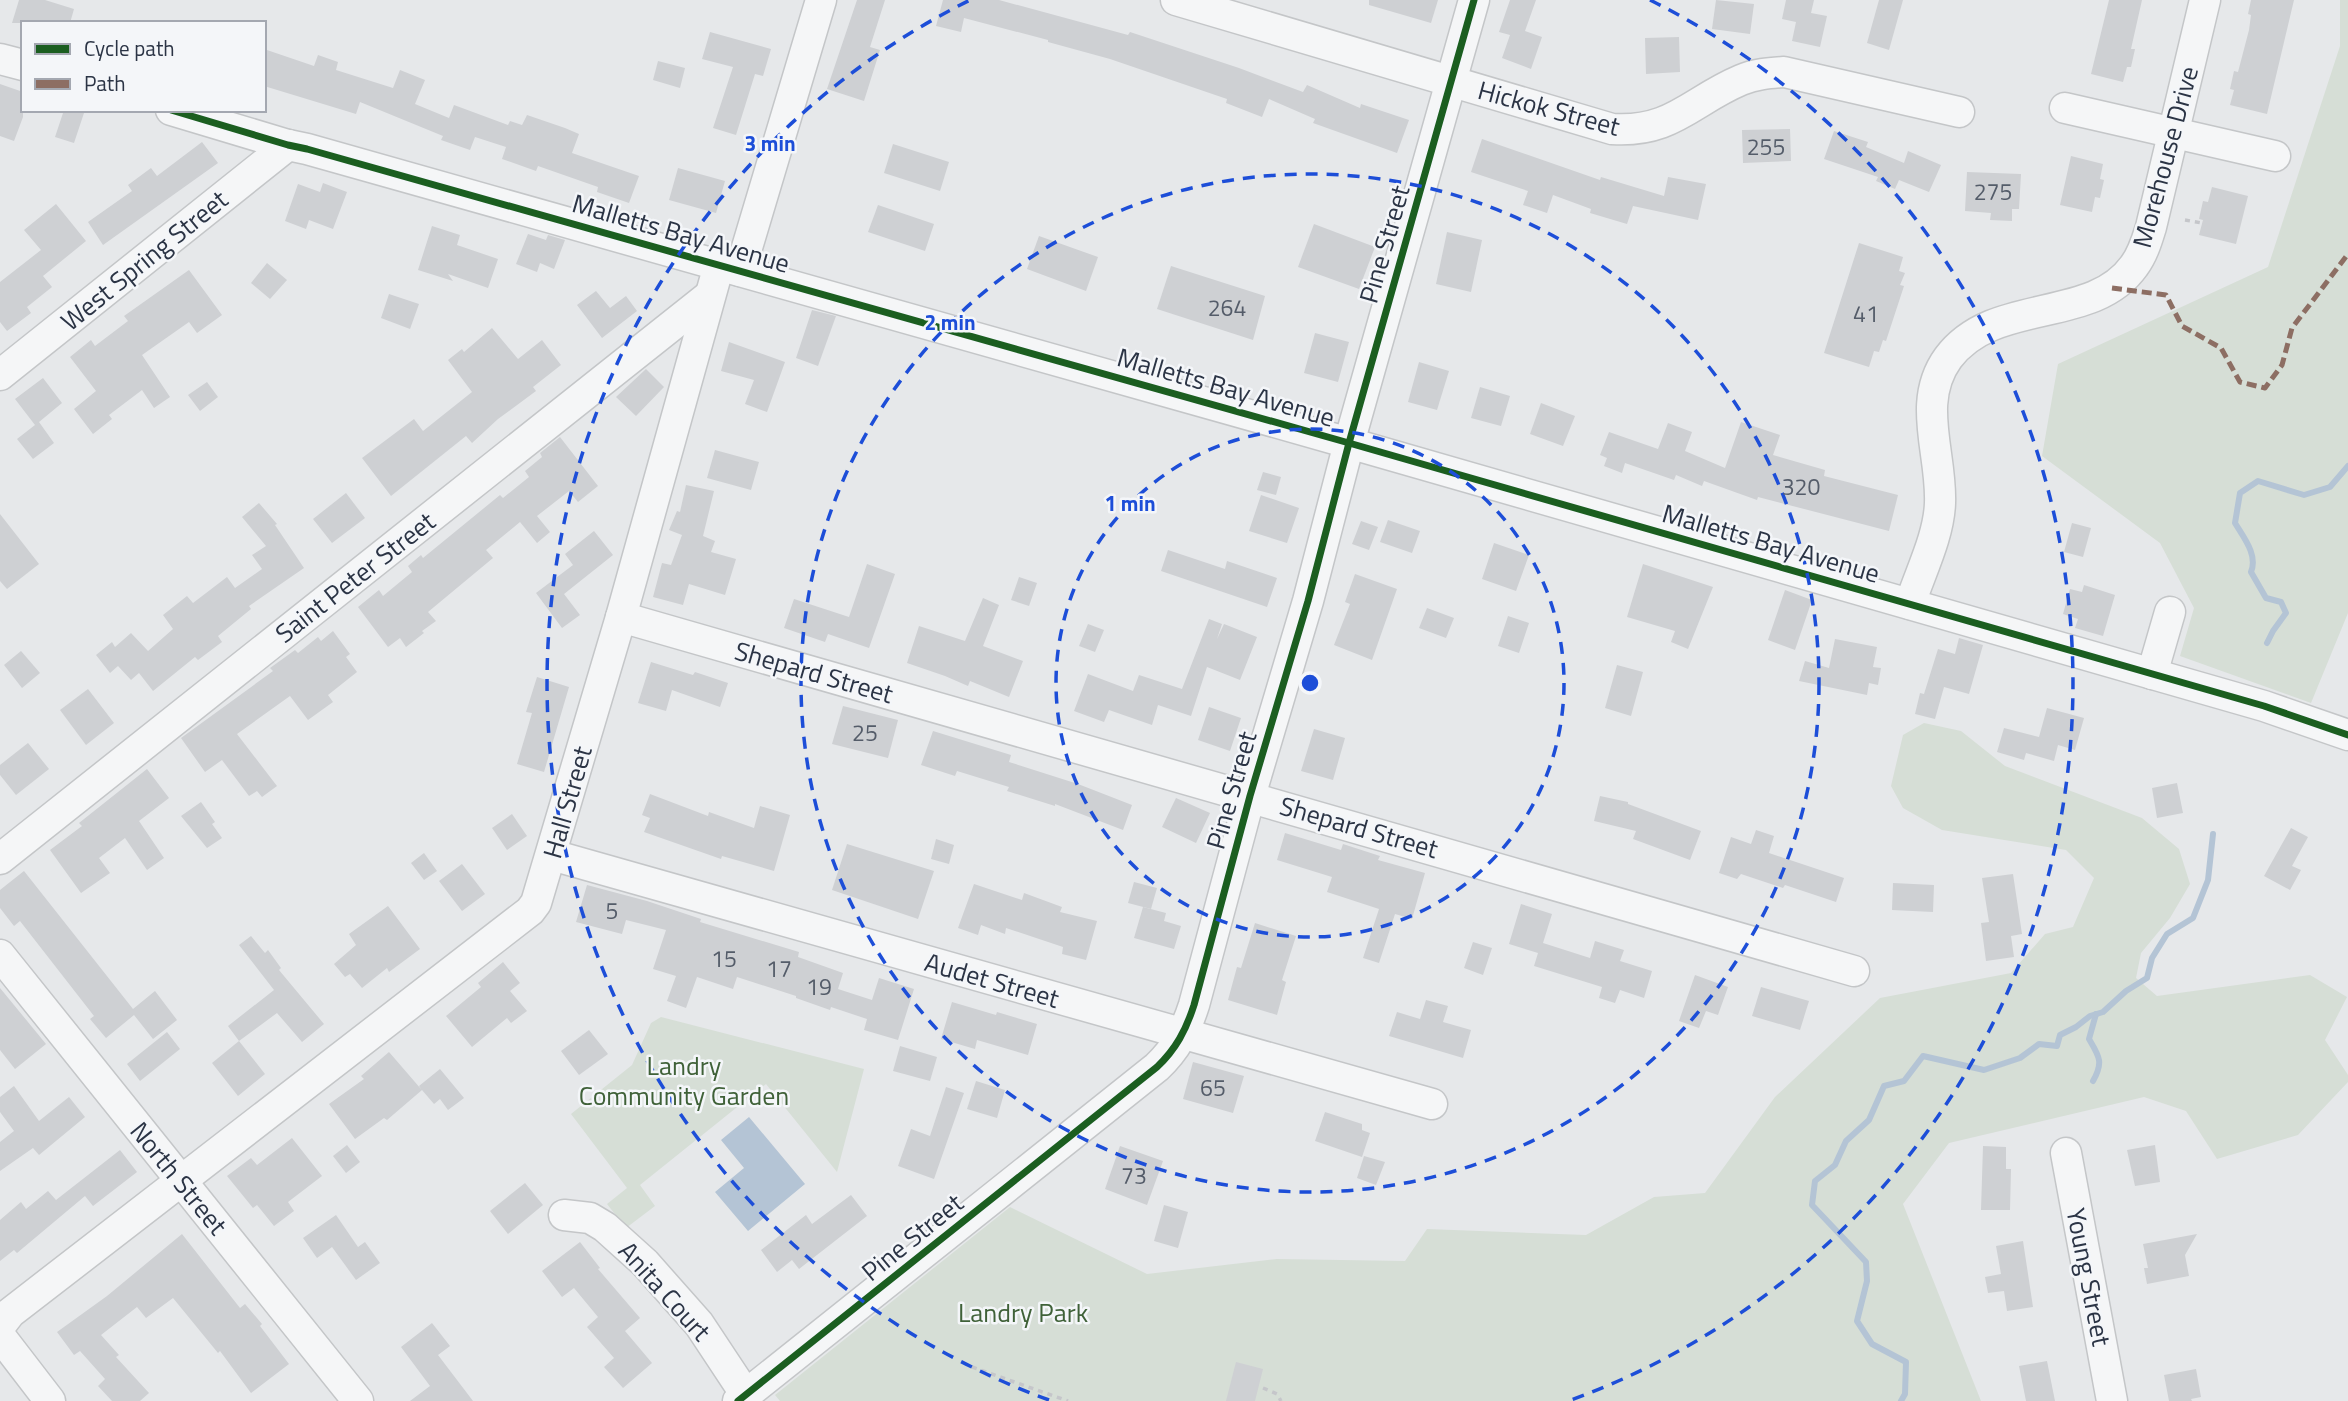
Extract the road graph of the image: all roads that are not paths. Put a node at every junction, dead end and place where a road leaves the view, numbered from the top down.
1 (821, 0) edge
2 (1176, 0) edge
3 (1474, 0) edge
4 (2205, 0) edge
5 (0, 59) edge
6 (21, 64) edge
7 (1452, 80) junction
8 (2066, 108) dead end
9 (179, 112) edge
10 (1959, 112) dead end
11 (2174, 132) junction
12 (288, 145) junction
13 (2275, 156) dead end
14 (729, 268) junction
15 (709, 296) junction
16 (0, 375) edge
17 (1349, 443) junction
18 (1909, 604) junction
19 (2170, 612) dead end
20 (621, 617) junction
21 (2152, 674) junction
22 (2348, 735) edge
23 (1250, 796) junction
24 (552, 855) junction
25 (0, 859) edge
26 (0, 955) edge
27 (1854, 971) dead end
28 (1184, 1034) junction
29 (1432, 1104) dead end
30 (2066, 1153) dead end
31 (181, 1182) junction
32 (564, 1215) dead end
33 (0, 1326) edge
34 (0, 1336) edge
35 (742, 1398) edge
36 (50, 1401) edge
37 (358, 1401) edge
38 (2112, 1401) edge

1 - 14 street, Hall Street
2 - 7 street, Hickok Street
3 - 7 street, Pine Street
4 - 11 street, Morehouse Drive
5 - 6 street
7 - 10 street, Hickok Street
7 - 17 street, Pine Street
8 - 11 street
9 - 12 street, Malletts Bay Avenue
11 - 13 street
11 - 18 street, Morehouse Drive
12 - 14 street, Malletts Bay Avenue
12 - 16 street, West Spring Street
14 - 15 street, Hall Street
14 - 17 street, Malletts Bay Avenue
15 - 20 street, Hall Street
15 - 25 street, Saint Peter Street
17 - 18 street, Malletts Bay Avenue
17 - 23 street, Pine Street
18 - 21 street, Malletts Bay Avenue
19 - 21 street
20 - 23 street, Shepard Street
20 - 24 street, Hall Street
21 - 22 street, Malletts Bay Avenue
23 - 27 street, Shepard Street
23 - 28 street, Pine Street
24 - 28 street, Audet Street
24 - 31 street, Hall Street
26 - 31 street, North Street
28 - 29 street, Audet Street
28 - 35 street, Pine Street
30 - 38 street, Young Street
31 - 33 street, Hall Street
31 - 37 street, North Street
32 - 35 street, Anita Court
34 - 36 street

